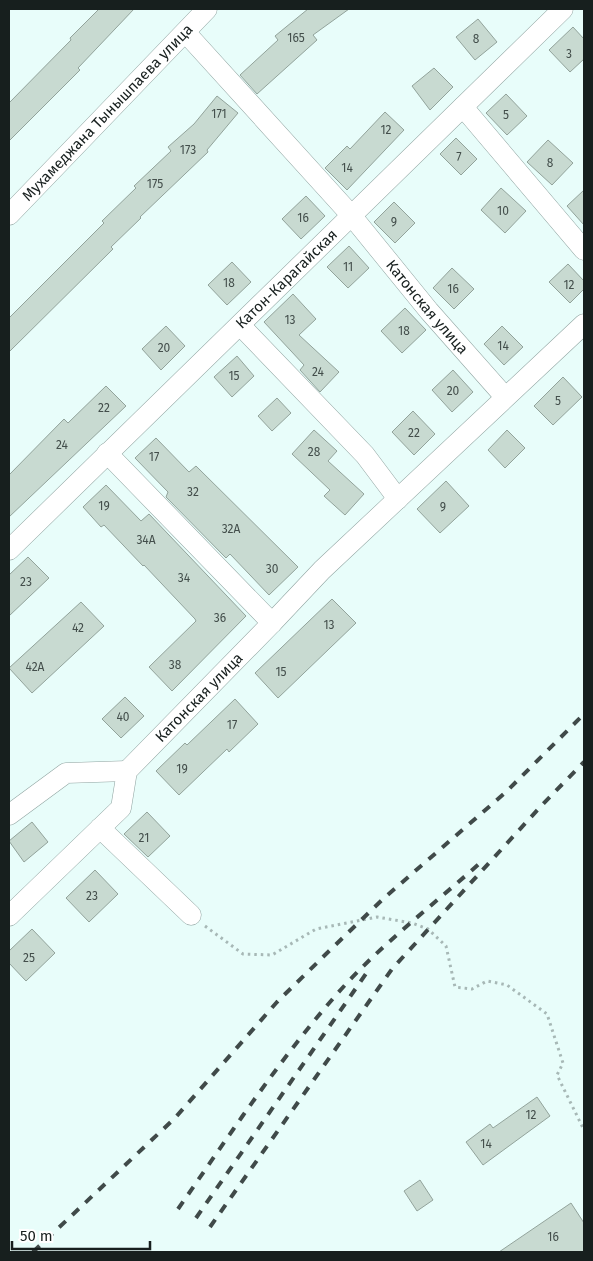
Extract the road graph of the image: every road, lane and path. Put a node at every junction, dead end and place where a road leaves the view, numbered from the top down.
1 (207, 9) edge
2 (563, 9) edge
3 (186, 33) junction
4 (463, 107) junction
5 (351, 214) junction
6 (9, 215) edge
7 (584, 250) edge
8 (584, 324) edge
9 (240, 325) junction
10 (506, 397) junction
11 (107, 453) junction
12 (398, 499) junction
13 (9, 550) edge
14 (272, 623) junction
15 (127, 771) junction
16 (9, 815) edge
17 (100, 828) junction
18 (191, 915) joint
19 (9, 916) edge
20 (584, 1130) edge

1 - 3 street, Мухамеджана Тынышпаева улица
2 - 4 street, Катон-Карагайская
3 - 5 street, Катонская улица
3 - 6 street, Мухамеджана Тынышпаева улица
4 - 5 street, Катон-Карагайская
4 - 7 street
5 - 9 street, Катон-Карагайская
5 - 10 street, Катонская улица
8 - 10 street, Катонская улица
9 - 11 street, Катон-Карагайская
9 - 12 street
10 - 12 street, Катонская улица
11 - 13 street, Катон-Карагайская
11 - 14 street
12 - 14 street, Катонская улица
14 - 15 street, Катонская улица
15 - 16 street
15 - 17 street
17 - 18 street
17 - 19 street
18 - 20 path

